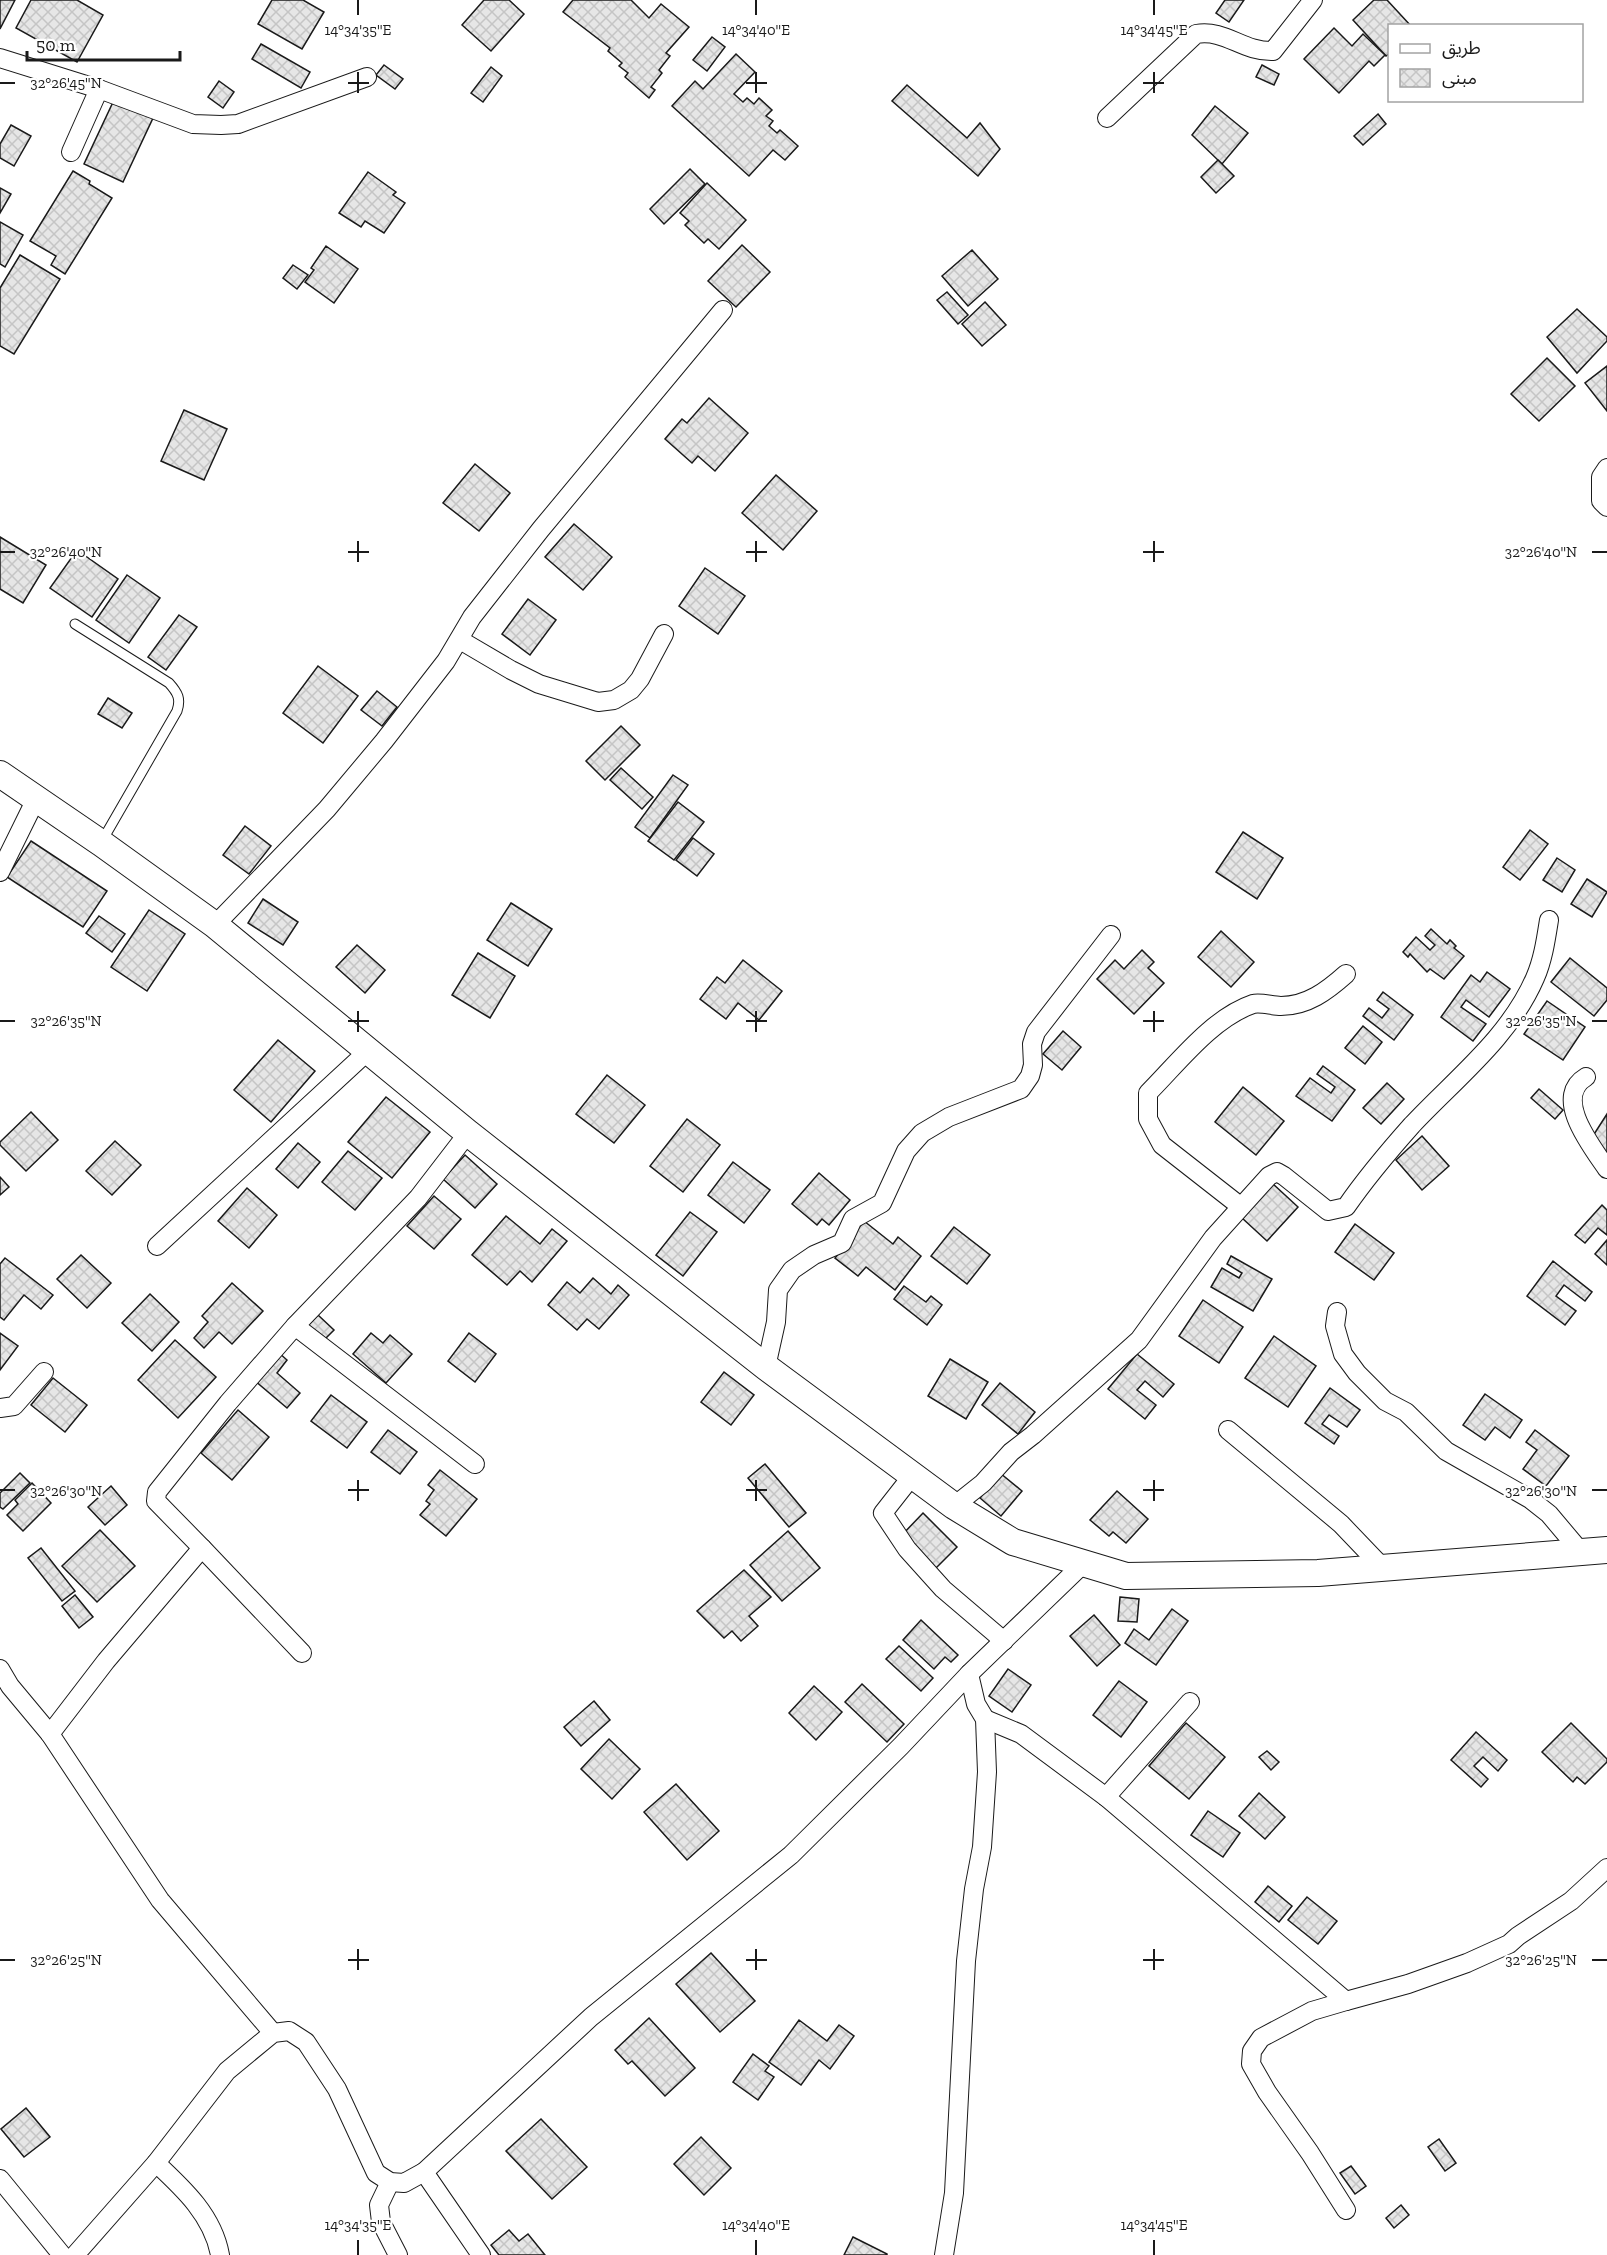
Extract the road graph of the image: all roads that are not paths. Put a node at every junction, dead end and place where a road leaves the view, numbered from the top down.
1 (1313, 0) edge
2 (0, 58) edge
3 (367, 77) dead end
4 (99, 89) junction
5 (1107, 118) dead end
6 (71, 152) dead end
7 (723, 310) dead end
8 (1607, 468) edge
9 (1607, 507) edge
10 (75, 624) dead end
11 (664, 634) dead end
12 (460, 640) junction
13 (0, 774) edge
14 (36, 799) junction
15 (101, 843) junction
16 (0, 872) edge
17 (1548, 920) dead end
18 (215, 925) junction
19 (1111, 935) dead end
20 (1346, 974) dead end
21 (368, 1051) junction
22 (1586, 1077) dead end
23 (468, 1133) junction
24 (1607, 1168) edge
25 (1240, 1206) junction
26 (157, 1246) dead end
27 (1337, 1312) dead end
28 (295, 1326) junction
29 (766, 1366) junction
30 (44, 1372) dead end
31 (0, 1408) edge
32 (1228, 1430) dead end
33 (475, 1464) dead end
34 (912, 1476) junction
35 (954, 1506) junction
36 (202, 1548) junction
37 (1607, 1550) edge
38 (1581, 1552) junction
39 (1084, 1563) junction
40 (1384, 1569) junction
41 (1004, 1641) junction
42 (302, 1653) dead end
43 (0, 1669) edge
44 (969, 1674) junction
45 (1190, 1702) dead end
46 (985, 1719) junction
47 (50, 1734) junction
48 (1106, 1797) junction
49 (1607, 1868) edge
50 (1346, 2001) junction
51 (273, 2033) junction
52 (156, 2163) junction
53 (424, 2172) junction
54 (0, 2179) edge
55 (390, 2182) junction
56 (1346, 2210) dead end
57 (62, 2255) edge
58 (75, 2255) edge
59 (220, 2255) edge
60 (398, 2255) edge
61 (481, 2255) edge
62 (944, 2255) edge

1 - 5 street
2 - 4 street
3 - 4 street
4 - 6 street
7 - 12 street
8 - 9 street
10 - 15 lane
11 - 12 street
12 - 18 street
13 - 14 street
14 - 15 street
14 - 16 street
15 - 18 street
17 - 25 street
18 - 21 street
19 - 29 street
20 - 25 street
21 - 23 street
21 - 26 street
22 - 24 street
23 - 28 street
23 - 29 street
25 - 35 street
27 - 38 street
28 - 33 street
28 - 36 street
29 - 34 street
30 - 31 street
32 - 40 street
34 - 35 street
34 - 41 street
35 - 39 street
36 - 42 street
36 - 47 street
37 - 38 street
38 - 40 street
39 - 40 street
39 - 41 street
41 - 44 street
43 - 47 street
44 - 46 street
44 - 53 street
45 - 48 street
46 - 48 street
46 - 62 street
47 - 51 street
48 - 50 street
49 - 50 street
50 - 56 street
51 - 52 street
51 - 55 street
52 - 58 street
52 - 59 street
53 - 55 street
53 - 61 street
54 - 57 street
55 - 60 street

